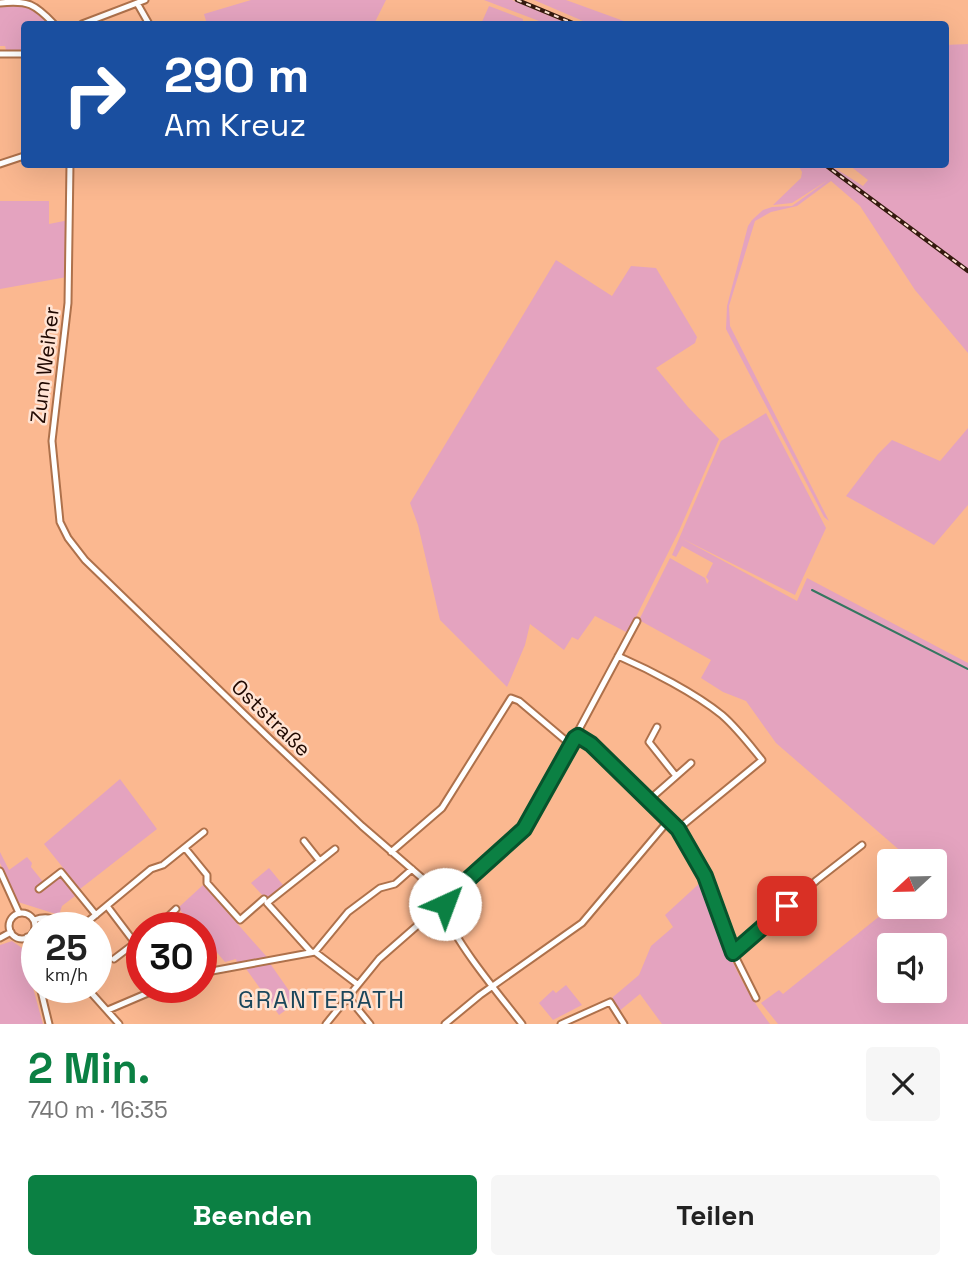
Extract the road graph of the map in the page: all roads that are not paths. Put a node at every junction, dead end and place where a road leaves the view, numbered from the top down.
1 (145, 0) edge
2 (0, 3) edge
3 (137, 3) junction
4 (51, 21) edge
5 (90, 21) edge
6 (147, 21) edge
7 (0, 54) edge
8 (21, 54) edge
9 (21, 157) edge
10 (0, 164) edge
11 (70, 168) edge
12 (85, 560) joint
13 (637, 621) dead end
14 (618, 656) junction
15 (657, 727) dead end
16 (578, 736) junction
17 (571, 745) junction
18 (691, 763) dead end
19 (676, 776) junction
20 (649, 800) junction
21 (669, 820) junction
22 (678, 829) junction
23 (204, 832) dead end
24 (304, 841) dead end
25 (862, 845) dead end
26 (185, 848) junction
27 (335, 849) dead end
28 (391, 852) junction
29 (319, 860) junction
30 (412, 869) junction
31 (0, 871) edge
32 (39, 889) dead end
33 (437, 898) junction
34 (264, 899) dead end
35 (444, 901) junction
36 (107, 906) junction
37 (176, 908) dead end
38 (443, 909) junction
39 (435, 910) junction
40 (94, 912) edge
41 (100, 912) edge
42 (172, 912) edge
43 (19, 914) joint
44 (126, 931) edge
45 (11, 932) junction
46 (0, 938) edge
47 (21, 938) edge
48 (126, 950) edge
49 (313, 952) junction
50 (733, 953) junction
51 (114, 959) dead end
52 (217, 970) edge
53 (357, 984) junction
54 (493, 986) junction
55 (347, 996) junction
56 (755, 998) dead end
57 (126, 1002) edge
58 (44, 1003) edge
59 (101, 1003) edge
60 (108, 1010) junction
61 (49, 1024) edge
62 (118, 1024) edge
63 (326, 1024) edge
64 (369, 1024) edge
65 (445, 1024) edge
66 (522, 1024) edge
67 (561, 1024) edge
68 (624, 1024) edge

1 - 3 street
2 - 4 street
3 - 5 street
3 - 6 street
7 - 8 street
9 - 10 street
11 - 12 street, Zum Weiher
12 - 28 street, Oststraße
13 - 14 street
14 - 16 street
14 - 22 street
15 - 19 street
16 - 17 street
16 - 20 street
17 - 28 street
17 - 35 street
18 - 19 street
19 - 20 street
20 - 21 street
21 - 22 street
21 - 54 street
22 - 50 street
23 - 26 street
24 - 29 street
25 - 50 street
26 - 34 street
26 - 36 street
27 - 29 street
28 - 30 street, Oststraße
29 - 49 street
30 - 33 street, Oststraße
30 - 49 street
31 - 43 street
32 - 40 street
33 - 35 street
33 - 39 street
35 - 38 street
36 - 41 street
36 - 44 street
37 - 42 street
38 - 39 street
38 - 54 street
39 - 53 street
43 - 45 street
45 - 46 street
45 - 47 street
48 - 51 street
49 - 52 street
49 - 53 street
50 - 56 street
53 - 55 street
54 - 65 street
54 - 66 street
55 - 63 street
55 - 64 street
57 - 60 street
58 - 61 street
59 - 60 street
60 - 62 street
67 - 68 street

